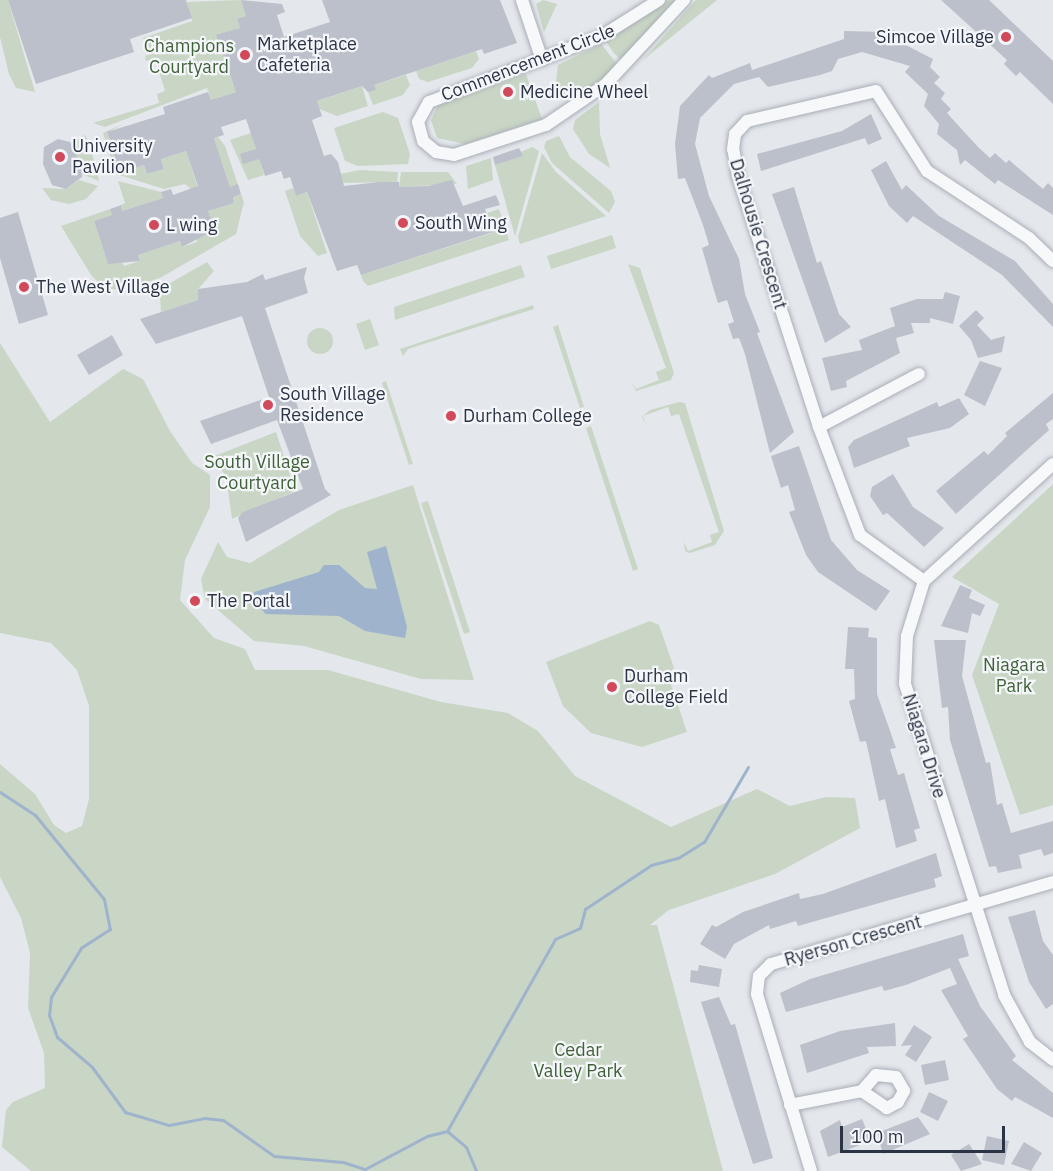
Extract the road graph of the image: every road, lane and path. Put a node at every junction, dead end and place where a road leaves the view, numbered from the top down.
1 (522, 0) edge
2 (659, 0) edge
3 (684, 0) edge
4 (542, 60) junction
5 (1053, 261) edge
6 (919, 374) dead end
7 (819, 427) junction
8 (1053, 464) edge
9 (924, 581) junction
10 (1053, 882) edge
11 (974, 906) junction
12 (1053, 1060) edge
13 (862, 1091) dead end
14 (790, 1106) junction
15 (811, 1171) edge

1 - 4 street
2 - 4 street, Commencement Circle
3 - 4 street, Commencement Circle
5 - 7 street, Dalhousie Crescent
6 - 7 street
7 - 9 street, Dalhousie Crescent
8 - 9 street
9 - 11 street, Niagara Drive
10 - 11 street, Ryerson Crescent
11 - 12 street, Niagara Drive
11 - 14 street, Ryerson Crescent
13 - 14 street
14 - 15 street, Ryerson Crescent

